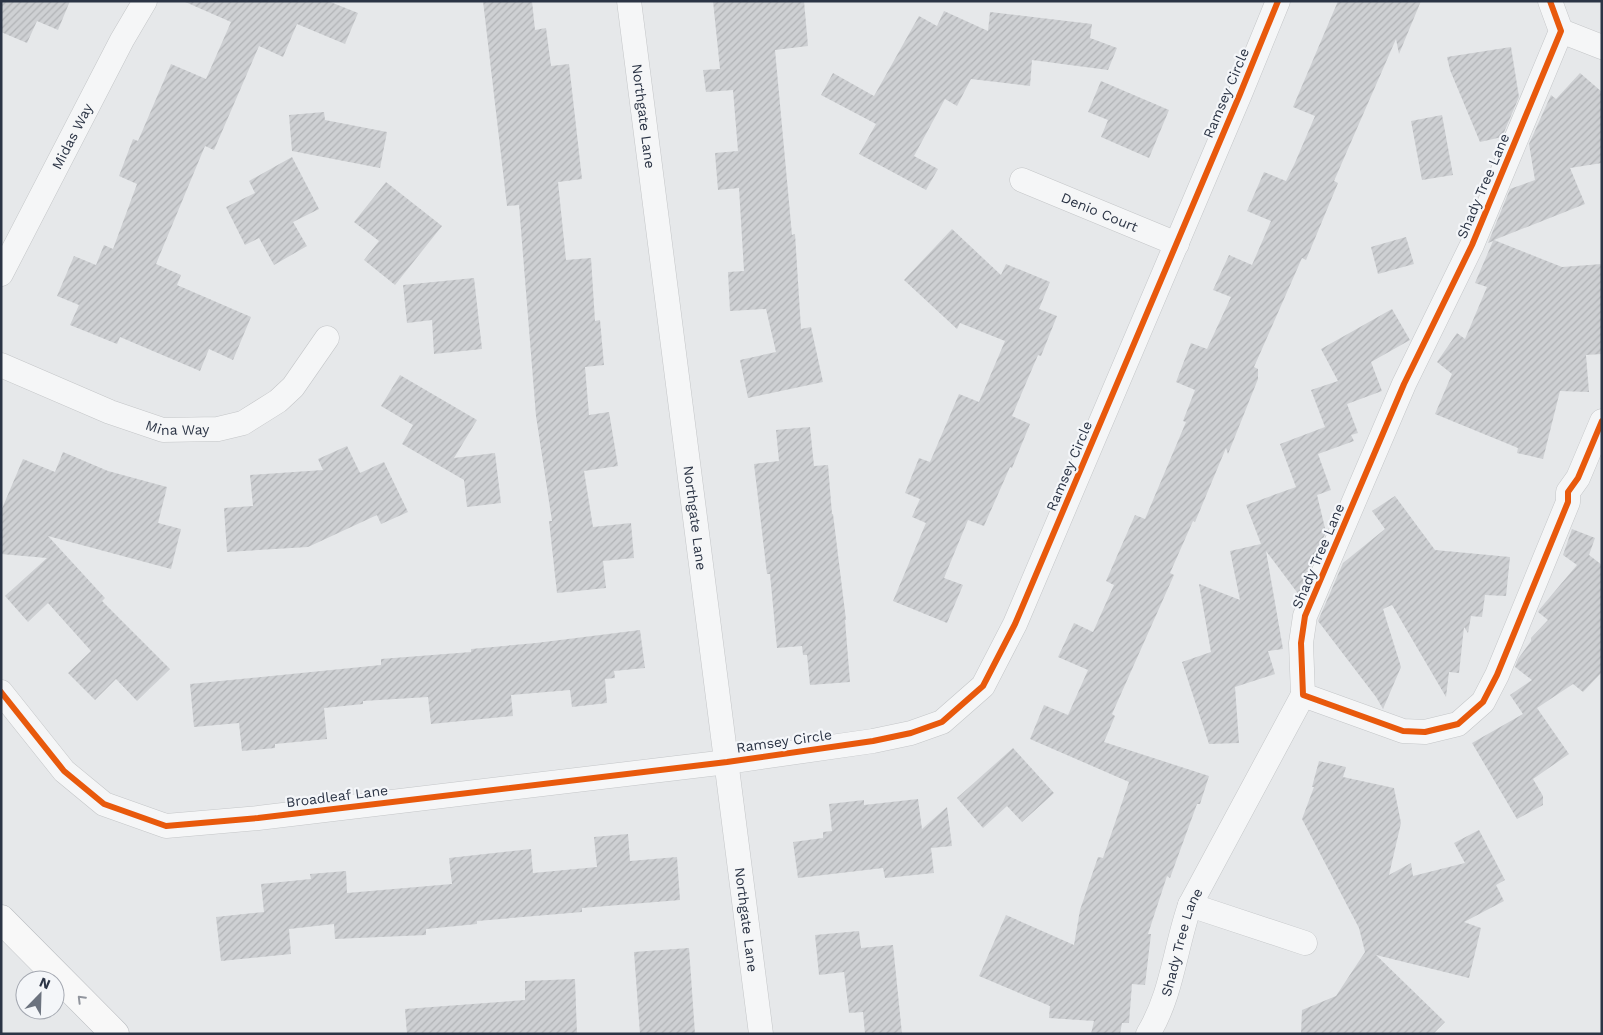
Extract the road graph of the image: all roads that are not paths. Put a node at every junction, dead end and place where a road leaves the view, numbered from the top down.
1 (145, 1) edge
2 (629, 1) edge
3 (1278, 1) edge
4 (1550, 1) edge
5 (1560, 31) junction
6 (1602, 47) edge
7 (1022, 180) dead end
8 (1177, 244) junction
9 (1, 274) edge
10 (327, 338) dead end
11 (1, 365) edge
12 (1602, 421) edge
13 (1, 692) edge
14 (1304, 695) junction
15 (727, 762) junction
16 (1190, 906) junction
17 (1, 919) edge
18 (1306, 943) dead end
19 (116, 1034) edge
20 (762, 1034) edge
21 (1148, 1034) edge

1 - 9 street, Midas Way
2 - 15 street, Northgate Lane
3 - 8 street, Ramsey Circle
4 - 5 street
5 - 6 street
5 - 14 street, Shady Tree Lane
7 - 8 street, Denio Court
8 - 15 street, Ramsey Circle
10 - 11 street, Mina Way
12 - 14 street
13 - 15 street, Broadleaf Lane
14 - 16 street, Shady Tree Lane
15 - 20 street, Northgate Lane
16 - 18 street
16 - 21 street, Shady Tree Lane
19 -> 17 highway

